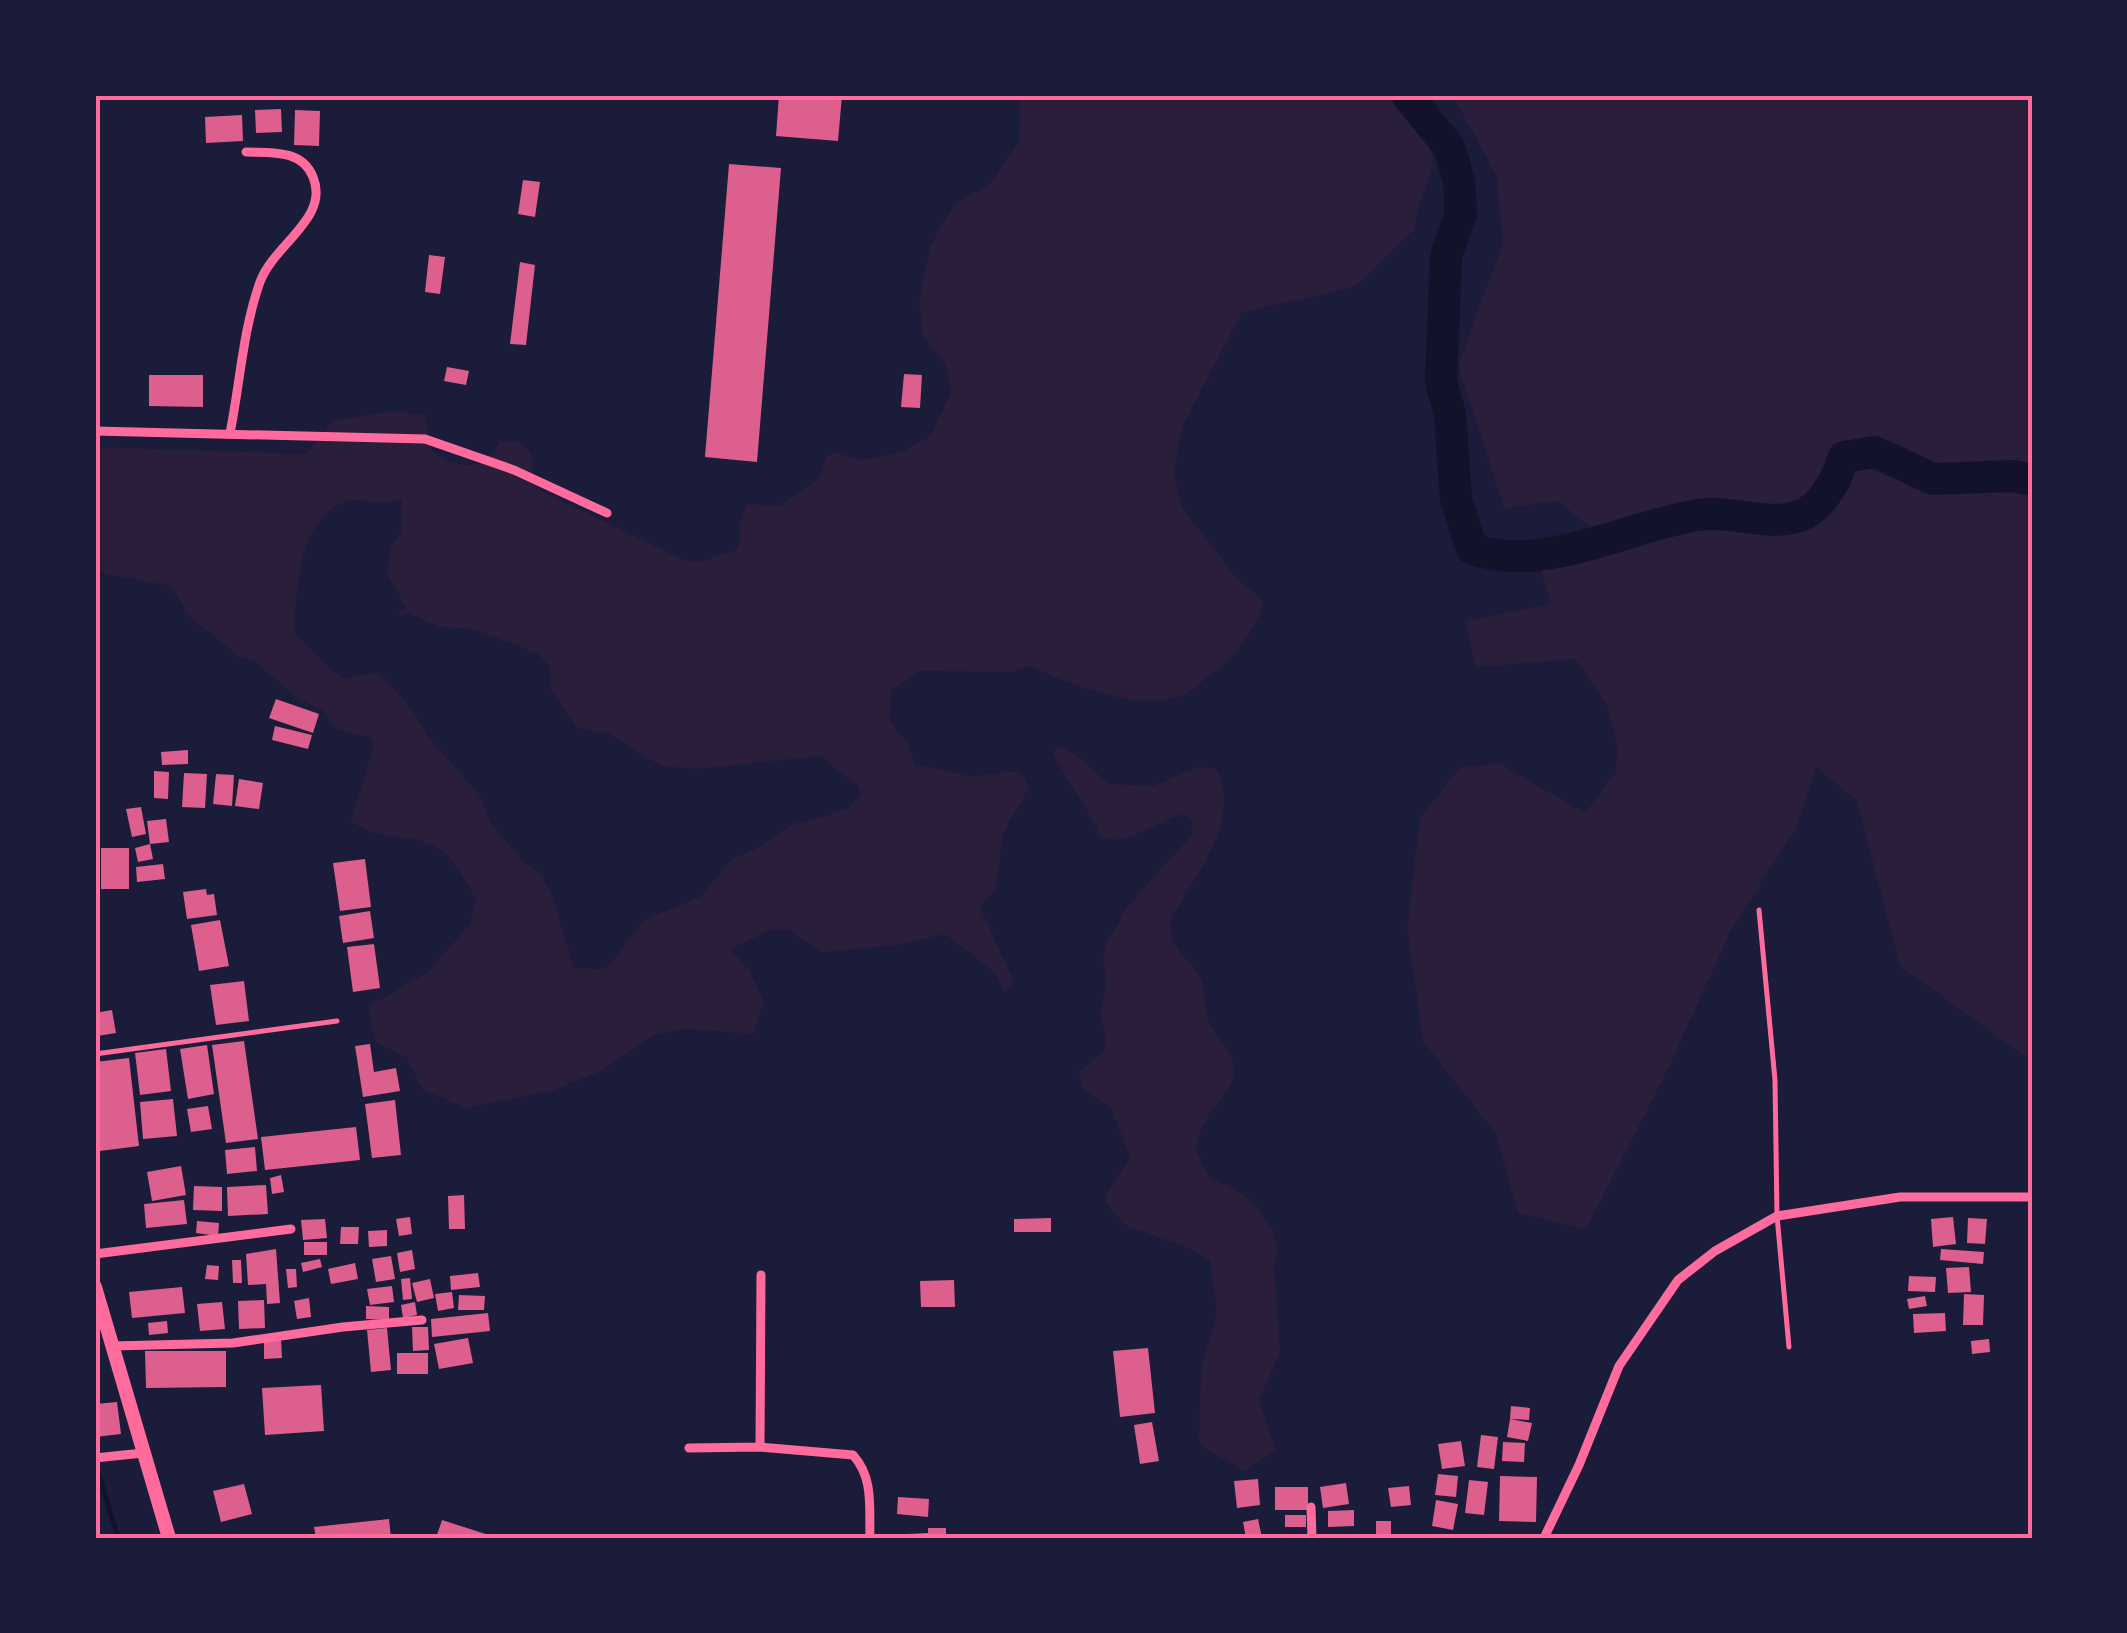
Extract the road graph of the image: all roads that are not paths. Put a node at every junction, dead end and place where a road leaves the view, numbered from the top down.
1 (246, 152) dead end
2 (95, 431) edge
3 (230, 433) junction
4 (607, 513) dead end
5 (1759, 910) dead end
6 (337, 1020) dead end
7 (95, 1054) edge
8 (2032, 1197) edge
9 (1777, 1216) junction
10 (291, 1229) dead end
11 (95, 1254) edge
12 (762, 1275) dead end
13 (95, 1287) edge
14 (422, 1320) dead end
15 (112, 1346) junction
16 (1789, 1347) dead end
17 (760, 1447) junction
18 (689, 1448) dead end
19 (143, 1454) junction
20 (95, 1458) edge
21 (1310, 1508) dead end
22 (169, 1538) edge
23 (870, 1538) edge
24 (1312, 1538) edge
25 (1544, 1538) edge

1 - 3 street
2 - 3 street
3 - 4 street
5 - 9 lane
6 - 7 lane
8 - 9 street
9 - 16 lane
9 - 25 street
10 - 11 street
12 - 17 street
13 - 15 main road
14 - 15 street
15 - 19 main road
17 - 18 street
17 - 23 street
19 - 20 street
19 - 22 main road
21 - 24 street

